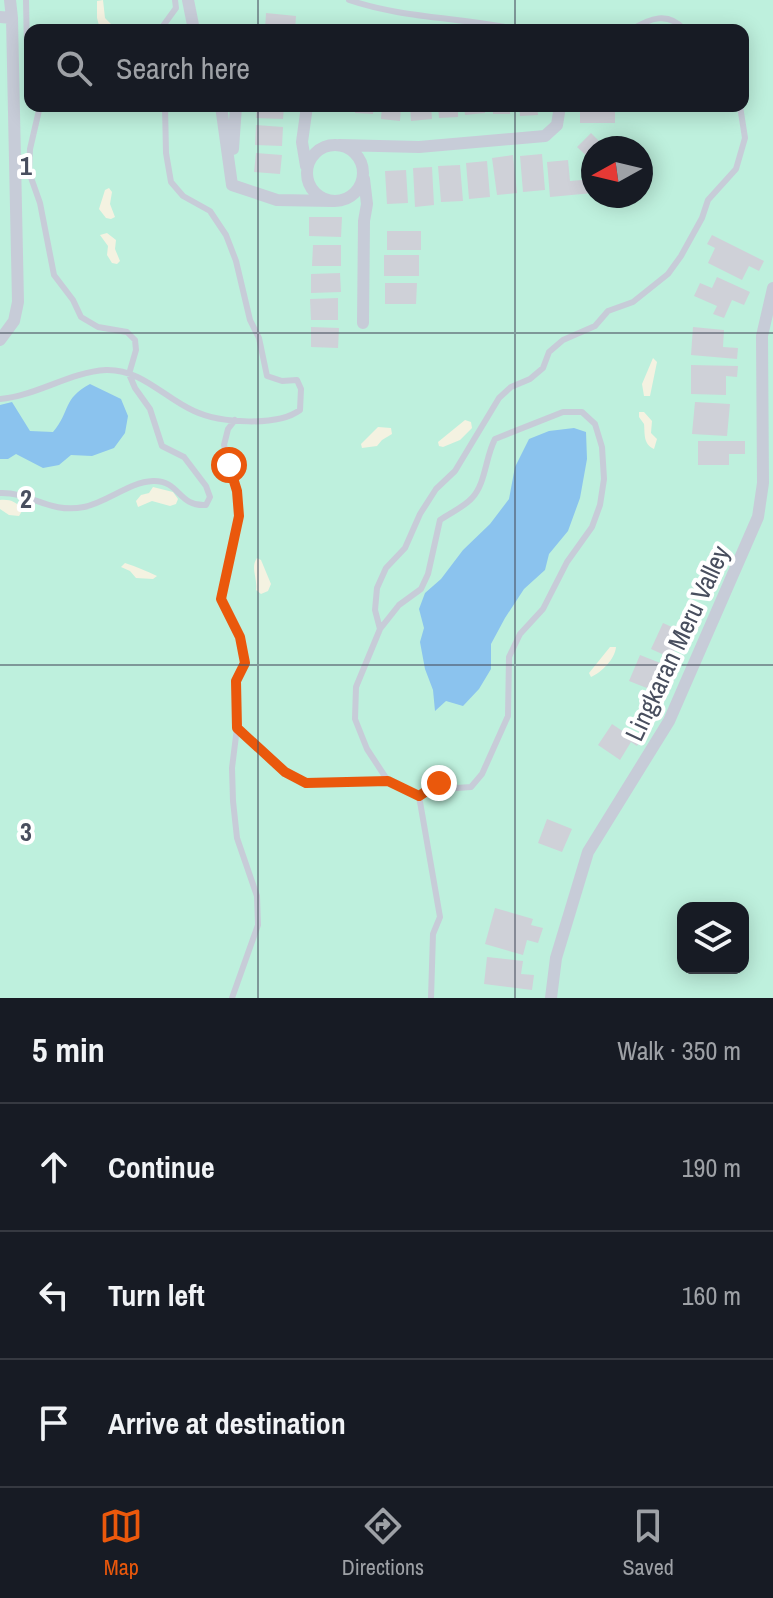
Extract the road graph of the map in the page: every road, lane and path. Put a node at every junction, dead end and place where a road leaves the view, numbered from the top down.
1 (10, 0) edge
2 (26, 0) edge
3 (175, 0) edge
4 (188, 0) edge
5 (349, 0) edge
6 (6, 18) edge
7 (26, 24) edge
8 (164, 24) edge
9 (193, 24) edge
10 (493, 24) edge
11 (640, 24) edge
12 (679, 24) edge
13 (39, 112) edge
14 (165, 112) edge
15 (222, 112) edge
16 (235, 112) edge
17 (307, 112) edge
18 (559, 112) edge
19 (741, 112) edge
20 (306, 120) junction
21 (339, 145) junction
22 (326, 146) junction
23 (385, 147) junction
24 (230, 168) junction
25 (363, 173) junction
26 (307, 174) junction
27 (284, 200) junction
28 (337, 201) junction
29 (364, 221) junction
30 (773, 288) edge
31 (363, 323) dead end
32 (0, 340) edge
33 (129, 374) junction
34 (0, 399) edge
35 (235, 420) junction
36 (0, 493) edge
37 (380, 629) junction
38 (237, 728) junction
39 (388, 781) junction
40 (419, 796) junction
41 (232, 998) edge
42 (431, 998) edge
43 (551, 998) edge

1 - 6 street
2 - 7 lane
3 - 8 lane
4 - 9 street
5 - 10 lane
6 - 32 street
11 - 12 lane
13 - 33 lane
14 - 35 lane
15 - 24 street
16 - 24 street
17 - 20 street
18 - 23 street
19 - 37 lane
20 - 22 street
20 - 26 street
21 - 22 street
21 - 23 street
21 - 25 street
22 - 26 street
23 - 25 street
24 - 27 street
25 - 28 street
25 - 29 street
26 - 27 street
26 - 28 street
27 - 28 street
28 - 29 street
29 - 31 street
30 - 43 street, Lingkaran Meru Valley
33 - 34 lane
33 - 35 lane
33 - 36 lane
35 - 38 lane
37 - 39 lane
37 - 40 lane
38 - 39 lane
38 - 41 lane
39 - 40 lane
40 - 42 lane

